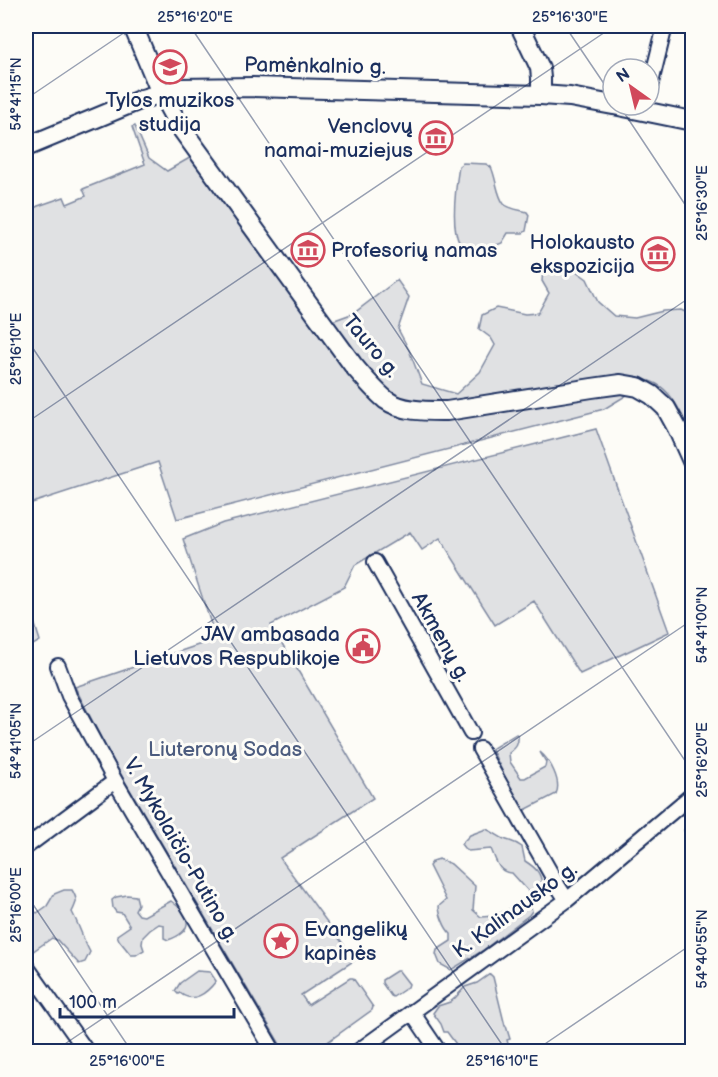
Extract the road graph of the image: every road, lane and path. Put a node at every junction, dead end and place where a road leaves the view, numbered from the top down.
1 (133, 26) edge
2 (520, 26) edge
3 (665, 26) edge
4 (657, 57) edge
5 (161, 93) junction
6 (541, 95) junction
7 (601, 103) edge
8 (661, 113) edge
9 (693, 122) edge
10 (26, 147) edge
11 (693, 461) edge
12 (375, 562) dead end
13 (58, 666) dead end
14 (471, 733) dead end
15 (480, 749) dead end
16 (115, 781) junction
17 (693, 795) edge
18 (26, 847) edge
19 (567, 900) junction
20 (26, 966) edge
21 (412, 1012) junction
22 (87, 1052) edge
23 (274, 1052) edge
24 (357, 1052) edge
25 (439, 1052) edge

1 - 5 main road, Tauro g.
2 - 6 main road
3 - 4 street
5 - 6 main road, Pamėnkalnio g.
5 - 10 main road, Pamėnkalnio g.
5 - 11 main road, Tauro g.
6 - 7 main road, Pamėnkalnio g.
8 - 9 main road, Pamėnkalnio g.
12 - 14 street, Akmenų g.
13 - 16 street, V. Mykolaičio-Putino g.
15 - 19 street
16 - 18 street
16 - 23 street, V. Mykolaičio-Putino g.
17 - 19 street, K. Kalinausko g.
19 - 21 street, K. Kalinausko g.
20 - 22 street
21 - 24 street, K. Kalinausko g.
21 - 25 street

